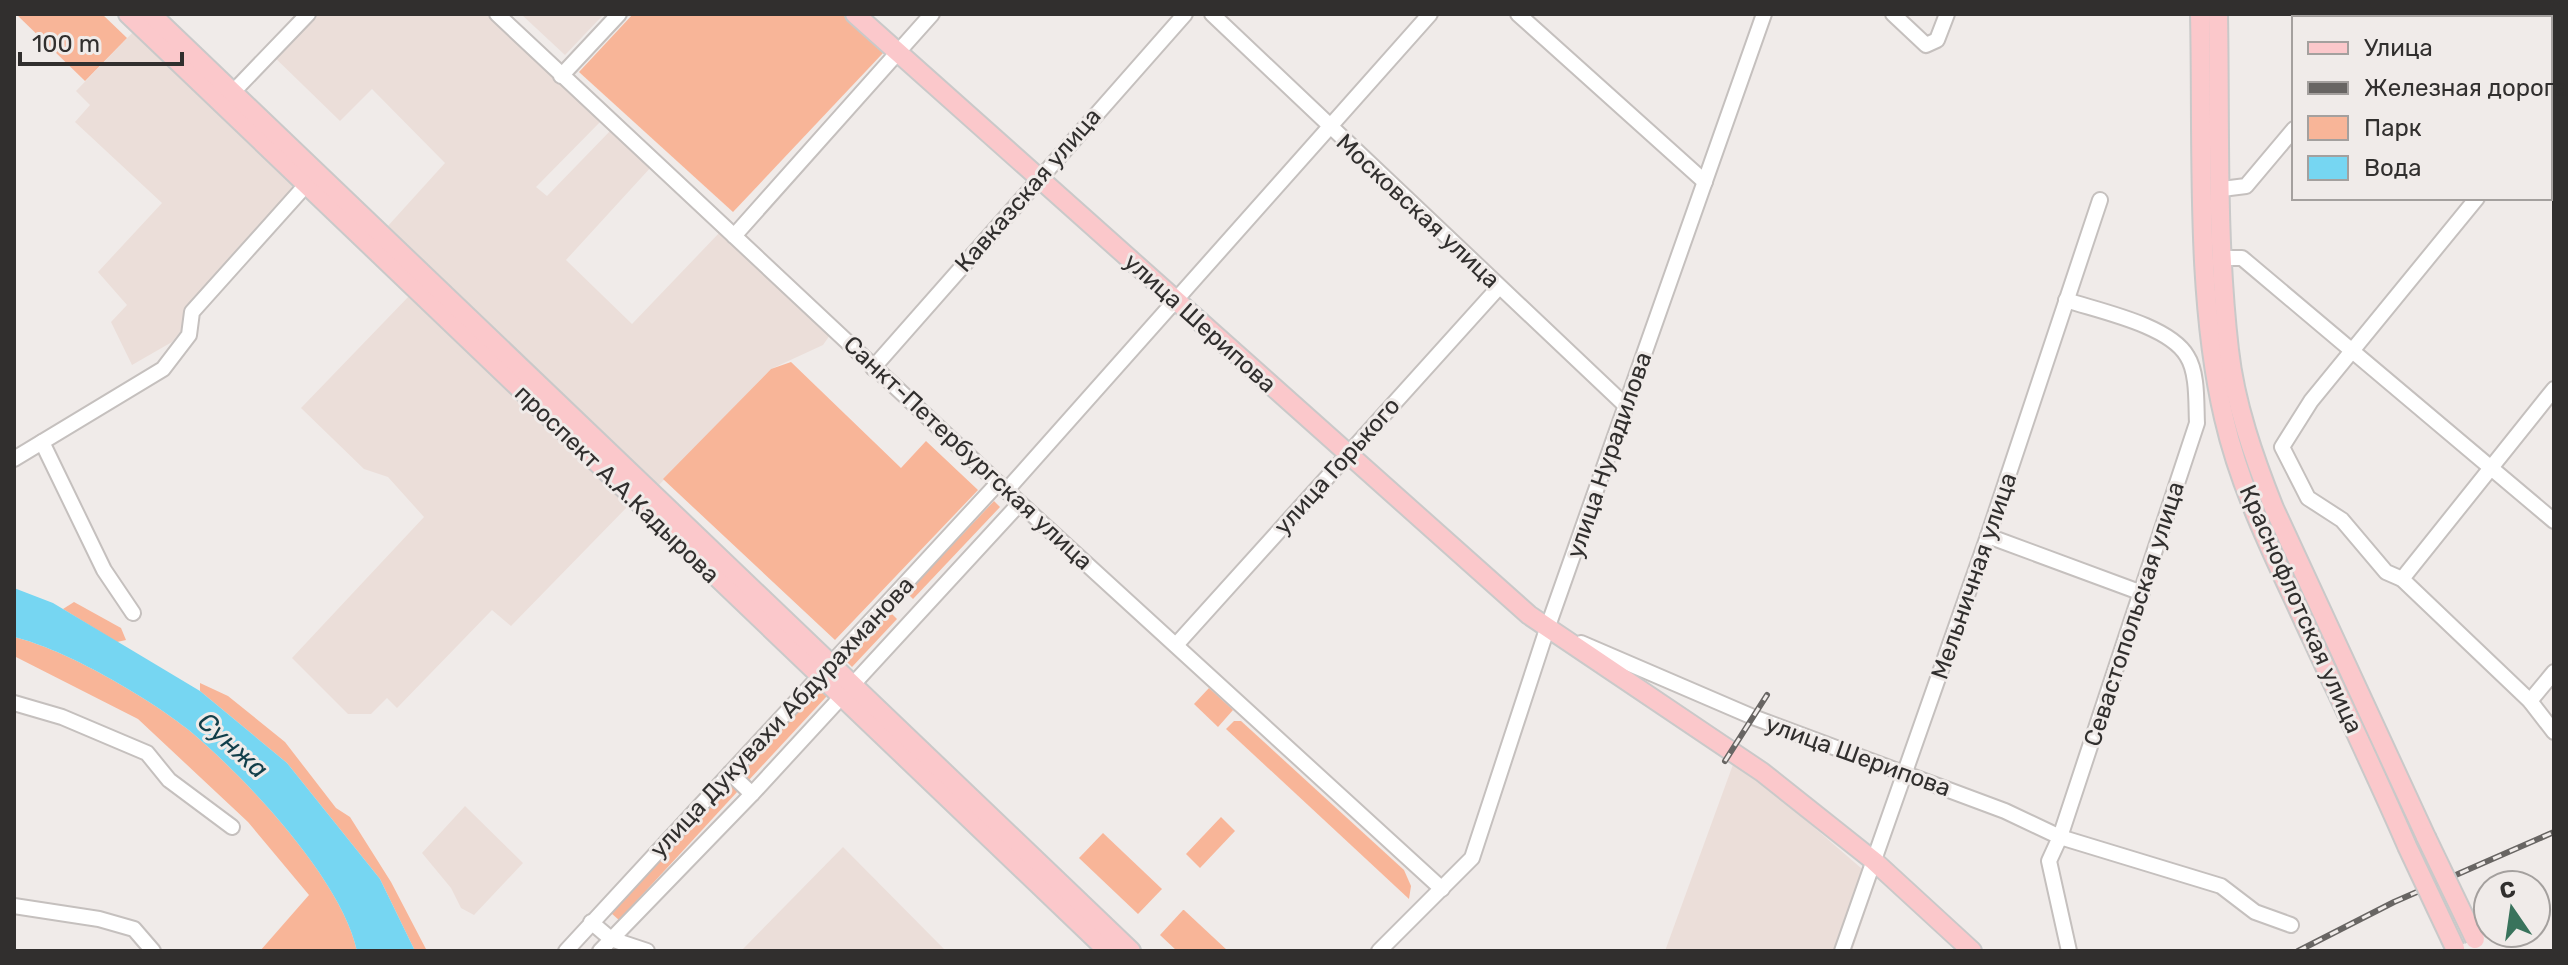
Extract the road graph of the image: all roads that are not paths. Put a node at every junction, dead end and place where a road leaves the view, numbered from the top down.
1 (128, 14) edge
2 (151, 14) edge
3 (308, 14) edge
4 (497, 14) edge
5 (619, 14) edge
6 (855, 14) edge
7 (932, 14) edge
8 (1185, 14) edge
9 (1212, 14) edge
10 (1430, 14) edge
11 (1518, 14) edge
12 (1764, 14) edge
13 (1893, 14) edge
14 (1947, 14) edge
15 (2200, 14) edge
16 (2218, 14) edge
17 (897, 52) junction
18 (561, 76) junction
19 (233, 92) junction
20 (1328, 128) junction
21 (2292, 131) edge
22 (1037, 178) junction
23 (1705, 182) junction
24 (305, 186) junction
25 (2222, 189) junction
26 (2100, 200) dead end
27 (2475, 200) edge
28 (734, 236) junction
29 (2224, 258) junction
30 (1499, 287) junction
31 (1176, 300) junction
32 (2066, 300) junction
33 (2354, 350) junction
34 (873, 368) junction
35 (2554, 389) edge
36 (1626, 406) junction
37 (42, 442) junction
38 (1347, 454) junction
39 (14, 459) edge
40 (2492, 468) junction
41 (1002, 487) junction
42 (1020, 503) junction
43 (2554, 521) edge
44 (1988, 536) junction
45 (2402, 579) junction
46 (2142, 593) junction
47 (899, 594) junction
48 (133, 613) dead end
49 (919, 613) junction
50 (1547, 629) junction
51 (1176, 645) junction
52 (825, 671) junction
53 (2554, 672) edge
54 (845, 691) junction
55 (2530, 701) junction
56 (14, 703) edge
57 (2554, 732) edge
58 (730, 773) junction
59 (1907, 773) junction
60 (752, 794) junction
61 (232, 827) dead end
62 (2060, 837) junction
63 (1874, 861) junction
64 (1442, 889) junction
65 (14, 906) edge
66 (591, 922) junction
67 (2291, 925) dead end
68 (2472, 933) edge
69 (611, 939) junction
70 (2456, 949) edge
71 (153, 951) edge
72 (566, 951) edge
73 (600, 951) edge
74 (647, 951) edge
75 (1108, 951) edge
76 (1131, 951) edge
77 (1379, 951) edge
78 (1842, 951) edge
79 (1972, 951) edge
80 (2069, 951) edge

1 - 24 main road, проспект А.А.Кадырова
2 - 19 main road, проспект А.А.Кадырова
3 - 19 street
4 - 18 street, Санкт-Петербургская улица
5 - 18 street
6 - 17 main road, улица Шерипова
7 - 17 street
8 - 22 street, Кавказская улица
9 - 20 street, Московская улица
10 - 20 street, улица Дукувахи Абдурахманова
11 - 23 street
12 - 23 street, улица Нурадилова
13 - 14 street
15 - 70 main road, Краснофлотская улица, bridge
16 - 25 main road, Краснофлотская улица
17 - 22 main road, улица Шерипова
17 - 28 street
18 - 28 street, Санкт-Петербургская улица
19 - 52 main road, проспект А.А.Кадырова
20 - 30 street, Московская улица
20 - 31 street, улица Дукувахи Абдурахманова
21 - 25 street
22 - 31 main road, улица Шерипова
22 - 34 street, Кавказская улица
23 - 36 street, улица Нурадилова
24 - 37 street
24 - 52 main road, проспект А.А.Кадырова
25 - 29 main road, Краснофлотская улица
26 - 32 street, Мельничная улица
27 - 33 street
28 - 34 street, Санкт-Петербургская улица
29 - 33 street
29 - 68 main road, Краснофлотская улица, bridge
30 - 36 street, Московская улица
30 - 38 street, улица Горького
31 - 38 main road, улица Шерипова
31 - 41 street, улица Дукувахи Абдурахманова
32 - 44 street, Мельничная улица
32 - 46 street, Севастопольская улица
33 - 40 street
33 - 45 street
34 - 41 street, Санкт-Петербургская улица
35 - 40 street
36 - 50 street, улица Нурадилова
37 - 39 street
37 - 48 street
38 - 50 main road, улица Шерипова
38 - 51 street, улица Горького
40 - 43 street
40 - 45 street
41 - 42 street, Санкт-Петербургская улица
41 - 47 street, улица Дукувахи Абдурахманова
42 - 49 street, улица Дукувахи Абдурахманова
42 - 51 street, Санкт-Петербургская улица
44 - 46 street
44 - 59 street, Мельничная улица
45 - 55 street
46 - 62 street, Севастопольская улица
47 - 49 street
47 - 52 street, улица Дукувахи Абдурахманова
49 - 54 street, улица Дукувахи Абдурахманова
50 - 59 street, улица Шерипова
50 - 63 main road, улица Шерипова
50 - 64 street, улица Нурадилова
51 - 64 street, Санкт-Петербургская улица
52 - 54 main road, проспект А.А.Кадырова
52 - 58 street, улица Дукувахи Абдурахманова
53 - 55 street
54 - 60 street, улица Дукувахи Абдурахманова
54 - 75 main road, проспект А.А.Кадырова
54 - 76 main road, проспект А.А.Кадырова
55 - 57 street
56 - 61 street
58 - 60 street
58 - 66 street, улица Дукувахи Абдурахманова
59 - 62 street, улица Шерипова
59 - 63 street, Мельничная улица
60 - 69 street, улица Дукувахи Абдурахманова
62 - 67 street, улица Шерипова
62 - 80 street
63 - 78 street, Мельничная улица
63 - 79 main road, улица Шерипова
64 - 77 street, улица Нурадилова
65 - 71 street
66 - 69 street
66 - 72 street, улица Дукувахи Абдурахманова
69 - 73 street, улица Дукувахи Абдурахманова
69 - 74 street

